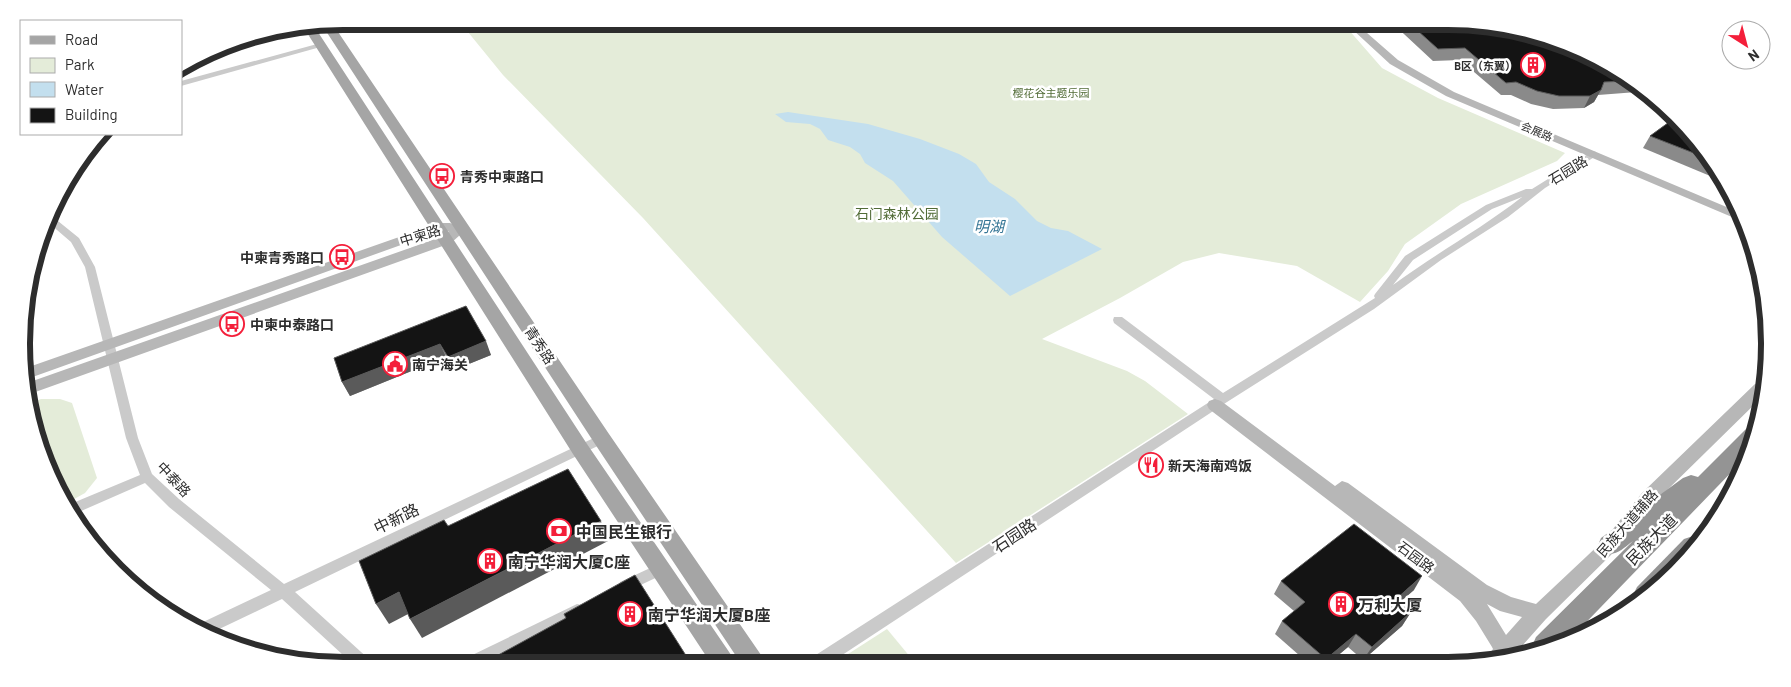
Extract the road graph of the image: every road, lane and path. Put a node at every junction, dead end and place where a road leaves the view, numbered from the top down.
1 (1357, 30) edge
2 (1366, 30) edge
3 (331, 31) edge
4 (312, 32) edge
5 (320, 46) junction
6 (182, 84) edge
7 (1594, 154) junction
8 (1542, 186) junction
9 (1730, 206) edge
10 (1733, 214) edge
11 (55, 222) edge
12 (462, 227) junction
13 (442, 233) junction
14 (1370, 307) junction
15 (1118, 320) dead end
16 (111, 352) junction
17 (32, 372) edge
18 (33, 386) edge
19 (1757, 392) edge
20 (1219, 402) junction
21 (602, 439) junction
22 (1744, 443) edge
23 (1743, 446) edge
24 (580, 449) junction
25 (147, 477) junction
26 (76, 507) edge
27 (1610, 545) junction
28 (661, 569) junction
29 (283, 591) junction
30 (608, 595) edge
31 (590, 604) edge
32 (1538, 614) junction
33 (209, 627) edge
34 (1553, 638) edge
35 (1499, 652) edge
36 (1505, 652) edge
37 (356, 657) edge
38 (485, 657) edge
39 (721, 657) edge
40 (751, 657) edge
41 (825, 657) edge

1 - 7 street, 会展路
2 - 9 street, 会展路
3 - 12 main road, 青秀路
4 - 5 main road, 青秀路
5 - 6 street
5 - 13 main road, 青秀路
7 - 8 street, 石园路
7 - 10 street, 会展路
8 - 14 street, 石园路
8 - 14 street, 石园路
11 - 16 street, 中泰路
12 - 13 street, 中柬路
12 - 21 main road, 青秀路
13 - 16 street, 中柬路
13 - 24 main road, 青秀路
14 - 20 street, 石园路
15 - 20 street
16 - 17 street, 中柬路
16 - 18 street, 中柬路
16 - 25 street, 中泰路
19 - 27 street, 民族大道辅路
20 - 32 street, 石园路
20 - 35 street, 石园路
20 - 41 street, 石园路
21 - 24 street, 中新路
21 - 40 main road, 青秀路
22 - 27 highway
23 - 34 highway, 民族大道
24 - 28 main road, 青秀路
24 - 29 street, 中新路
25 - 26 street
25 - 29 street, 中泰路
27 - 32 street, 民族大道辅路
28 - 30 street
28 - 39 main road, 青秀路
29 - 33 street, 中新路
29 - 37 street, 中泰路
31 - 38 street
32 - 36 street, 民族大道辅路

